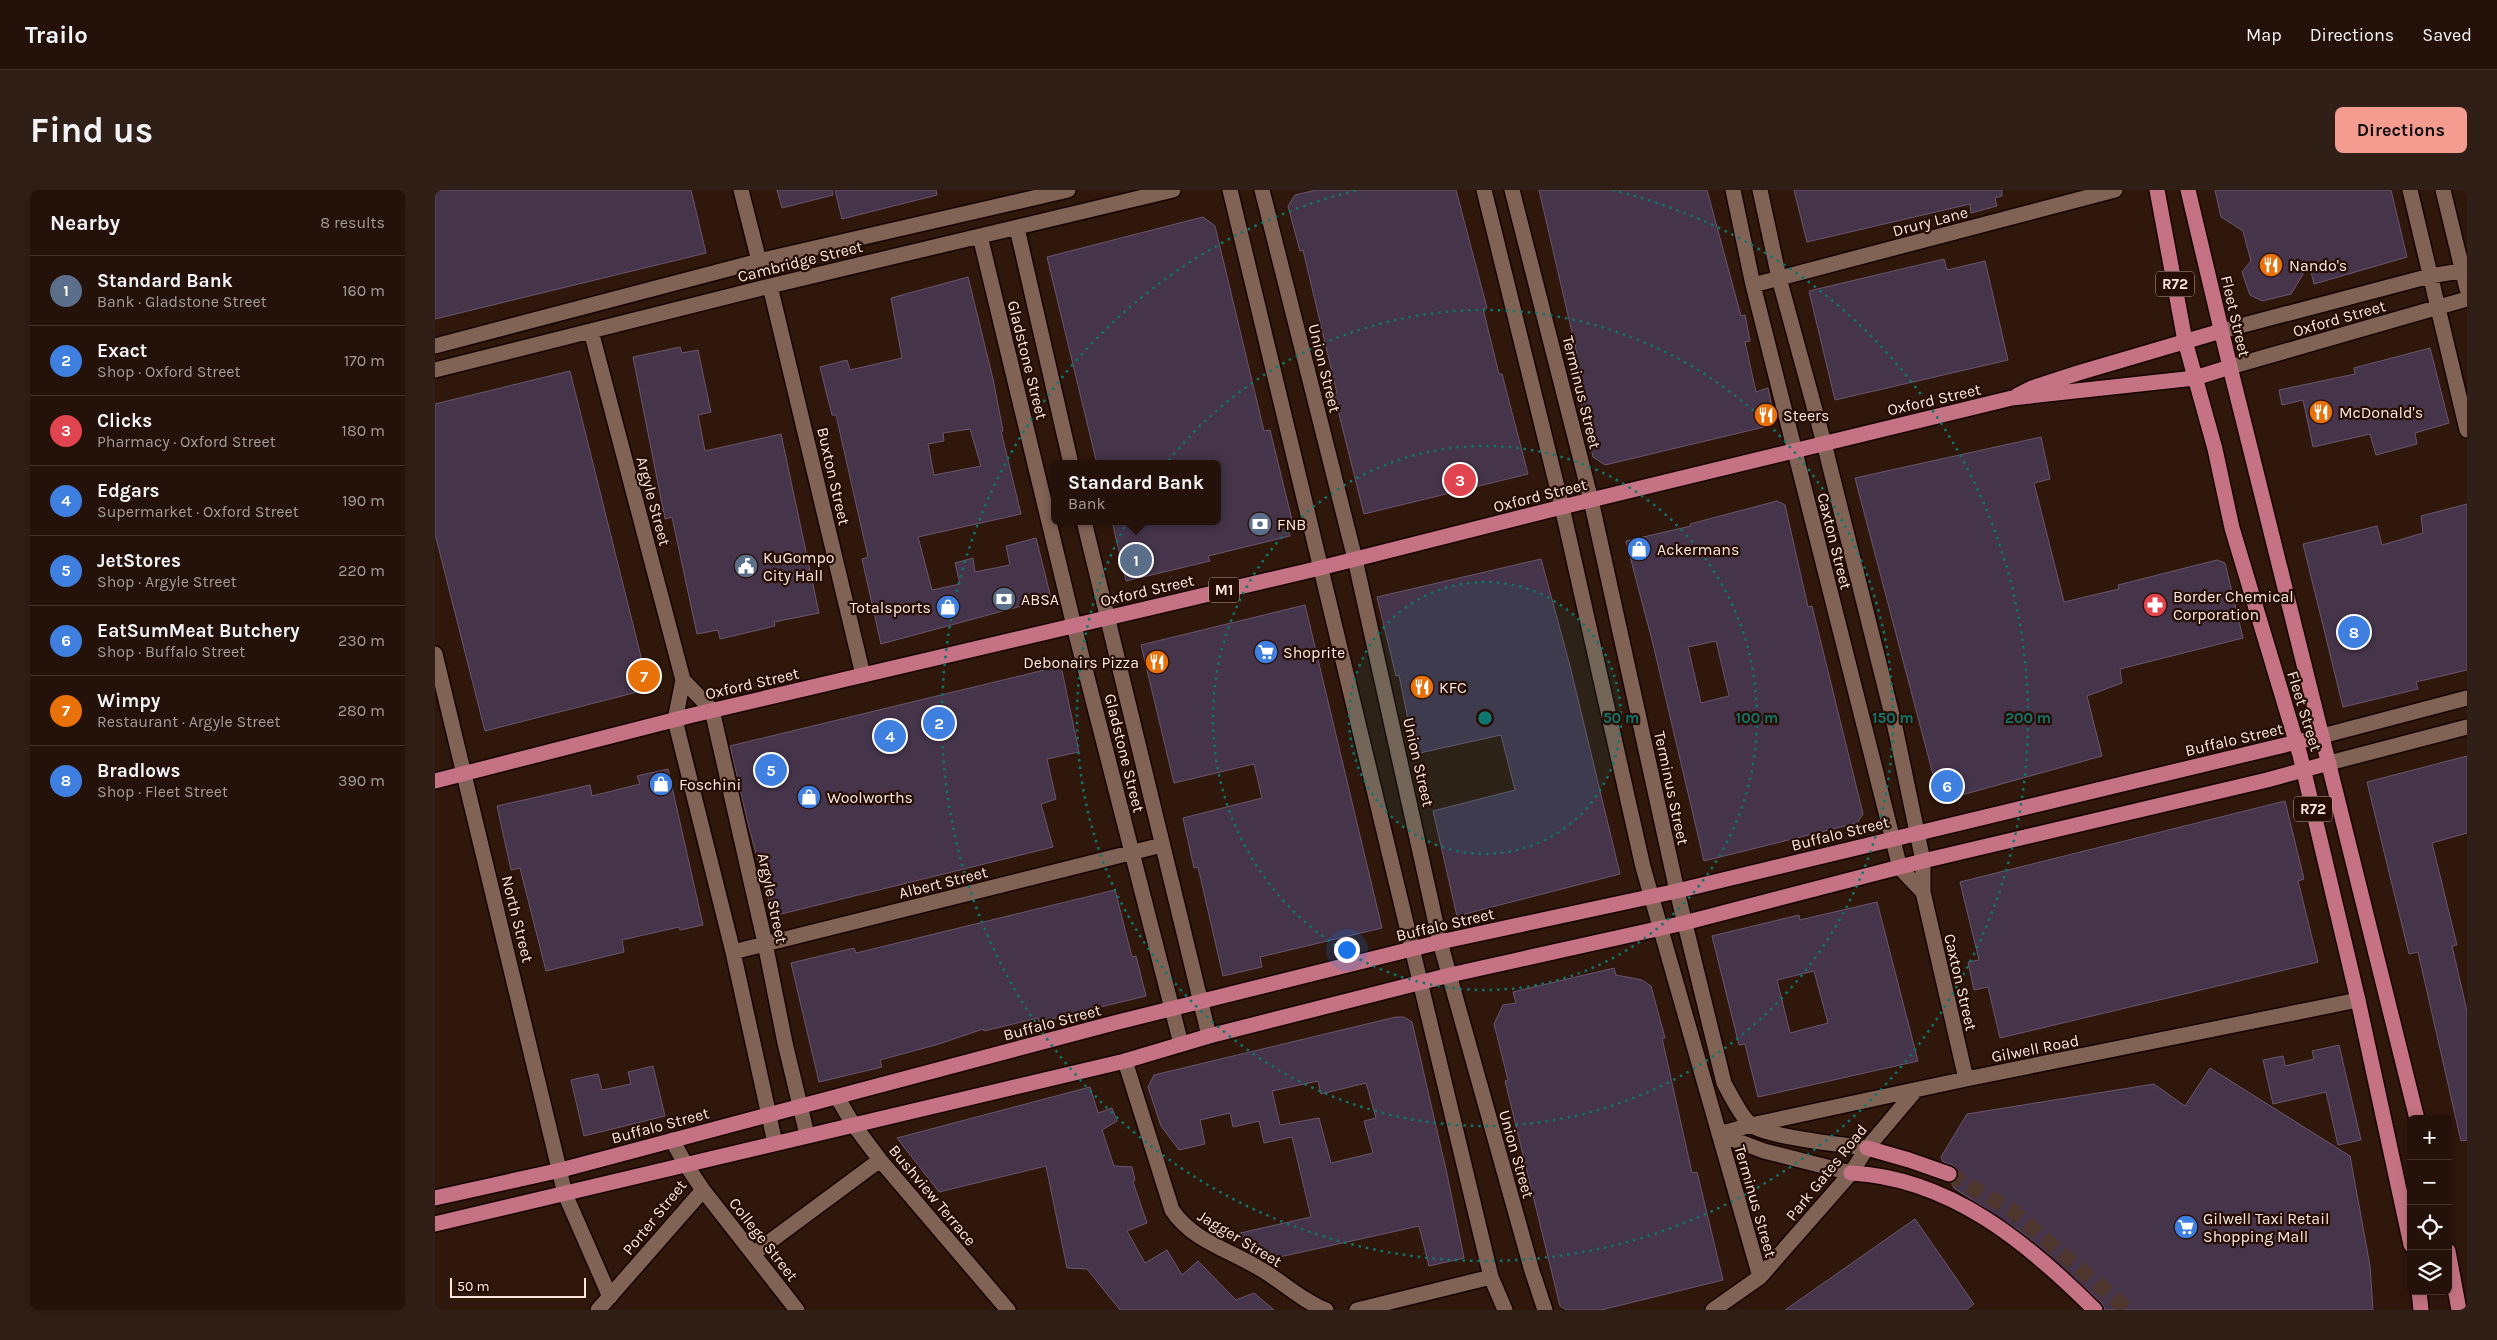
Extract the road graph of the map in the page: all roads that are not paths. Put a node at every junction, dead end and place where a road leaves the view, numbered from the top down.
1 (741, 190) edge
2 (1068, 190) edge
3 (1173, 190) edge
4 (1230, 190) edge
5 (1262, 190) edge
6 (1484, 190) edge
7 (1512, 190) edge
8 (1733, 190) edge
9 (1760, 190) edge
10 (2115, 190) edge
11 (2157, 190) edge
12 (2188, 190) edge
13 (2410, 190) edge
14 (2443, 190) edge
15 (1017, 228) junction
16 (980, 236) junction
17 (759, 261) junction
18 (2465, 270) edge
19 (2430, 276) junction
20 (1779, 278) junction
21 (1753, 285) junction
22 (770, 286) junction
23 (2467, 289) edge
24 (2467, 299) edge
25 (2438, 308) junction
26 (591, 331) junction
27 (2221, 331) junction
28 (2185, 342) junction
29 (435, 346) edge
30 (2230, 367) junction
31 (435, 370) edge
32 (2195, 378) junction
33 (2012, 398) junction
34 (2467, 430) edge
35 (1824, 443) junction
36 (1795, 450) junction
37 (1070, 460) edge
38 (1591, 500) junction
39 (1562, 507) junction
40 (1085, 525) edge
41 (1355, 559) junction
42 (1320, 568) junction
43 (1106, 617) junction
44 (1074, 626) junction
45 (435, 654) edge
46 (863, 675) junction
47 (683, 680) junction
48 (2467, 698) edge
49 (712, 710) junction
50 (675, 720) junction
51 (2467, 727) edge
52 (2323, 736) junction
53 (2296, 743) junction
54 (2329, 763) junction
55 (2303, 770) junction
56 (465, 774) junction
57 (435, 781) edge
58 (1917, 832) junction
59 (1893, 838) junction
60 (1162, 845) junction
61 (1133, 853) junction
62 (1923, 861) junction
63 (1900, 868) junction
64 (1677, 892) junction
65 (1923, 892) junction
66 (1651, 897) junction
67 (1684, 923) junction
68 (1660, 929) junction
69 (1440, 942) junction
70 (765, 943) junction
71 (1411, 949) junction
72 (733, 952) junction
73 (1449, 975) junction
74 (1420, 984) junction
75 (2358, 1000) junction
76 (1200, 1003) junction
77 (1171, 1009) junction
78 (1209, 1036) junction
79 (1181, 1044) junction
80 (1125, 1061) junction
81 (1966, 1079) junction
82 (1915, 1090) junction
83 (837, 1097) junction
84 (801, 1105) junction
85 (767, 1113) junction
86 (2416, 1115) edge
87 (853, 1124) junction
88 (1751, 1125) junction
89 (1719, 1134) junction
90 (807, 1135) junction
91 (672, 1140) junction
92 (775, 1143) junction
93 (1867, 1148) junction
94 (880, 1160) junction
95 (686, 1166) junction
96 (561, 1170) junction
97 (1851, 1173) junction
98 (1949, 1174) tunnel mouth
99 (703, 1190) junction
100 (565, 1194) junction
101 (435, 1198) edge
102 (435, 1224) edge
103 (2407, 1227) edge
104 (753, 1254) junction
105 (2452, 1270) edge
106 (1491, 1277) junction
107 (1760, 1277) junction
108 (2455, 1284) junction
109 (2419, 1295) edge
110 (2467, 1296) edge
111 (610, 1297) junction
112 (598, 1310) edge
113 (797, 1310) edge
114 (1008, 1310) edge
115 (1326, 1310) edge
116 (1357, 1310) edge
117 (1505, 1310) edge
118 (1545, 1310) edge
119 (1713, 1310) edge
120 (2095, 1310) edge
121 (2421, 1310) edge
122 (2459, 1310) edge

1 - 17 street
2 - 17 street, Cambridge Street
3 - 15 street, Cambridge Street
4 - 42 street
5 - 41 street, Union Street
6 - 39 street, Terminus Street
7 - 38 street, Terminus Street
8 - 21 street, Caxton Street
9 - 20 street, Caxton Street
10 - 20 street, Drury Lane
11 - 28 main road, Fleet Street / R72
12 - 27 main road, Fleet Street / R72
13 - 19 street
14 - 18 street
15 - 16 street, Cambridge Street
15 - 37 street, Gladstone Street
16 - 22 street, Cambridge Street
16 - 44 street, Gladstone Street
17 - 29 street, Cambridge Street
18 - 19 street, Oxford Street
18 - 23 street
19 - 25 street
19 - 27 street, Oxford Street
20 - 21 street, Drury Lane
20 - 35 street, Caxton Street
21 - 36 street, Caxton Street
22 - 26 street, Cambridge Street
22 - 46 street, Buxton Street
24 - 25 street, Oxford Street
25 - 30 street, Oxford Street
25 - 34 street
26 - 31 street, Cambridge Street
26 - 47 street, Argyle Street
27 - 28 main road, Oxford Street
27 - 30 main road, Fleet Street / R72
28 - 32 main road, Fleet Street / R72
28 - 33 main road, Oxford Street
30 - 32 main road, Oxford Street
30 - 52 main road, Fleet Street / R72
32 - 33 main road, Oxford Street
32 - 53 main road, Fleet Street / R72
33 - 35 main road, Oxford Street / M1
35 - 36 main road, Oxford Street / M1
35 - 58 street, Caxton Street
36 - 38 main road, Oxford Street / M1
36 - 59 street, Caxton Street
38 - 39 main road, Oxford Street / M1
38 - 64 street, Terminus Street
39 - 41 main road, Oxford Street / M1
39 - 66 street, Terminus Street
40 - 43 street, Gladstone Street
41 - 42 main road, Oxford Street / M1
41 - 69 street, Union Street
42 - 43 main road, Oxford Street / M1
42 - 71 street
43 - 44 main road, Oxford Street / M1
43 - 60 street, Gladstone Street
44 - 46 main road, Oxford Street / M1
44 - 61 street, Gladstone Street
45 - 56 street, North Street
46 - 49 main road, Oxford Street / M1
47 - 49 street, Argyle Street
47 - 50 street, Argyle Street
48 - 52 street, Buffalo Street
49 - 50 main road, Oxford Street / M1
49 - 70 street, Argyle Street
50 - 56 main road, Oxford Street / M1
50 - 72 street, Argyle Street
51 - 54 street
52 - 53 main road, Buffalo Street
52 - 54 main road, Fleet Street / R72
53 - 55 main road, Fleet Street / R72
53 - 58 main road, Buffalo Street
54 - 55 main road
54 - 86 main road, Fleet Street / R72
55 - 62 main road
55 - 75 main road, Fleet Street / R72
56 - 57 main road, Oxford Street / M1
56 - 96 street, North Street
58 - 59 main road, Buffalo Street
58 - 62 street, Caxton Street
59 - 63 street, Caxton Street
59 - 64 main road, Buffalo Street
60 - 61 street, Albert Street
60 - 76 street, Gladstone Street
61 - 70 street, Albert Street
61 - 77 street, Gladstone Street
62 - 63 main road
62 - 65 street, Caxton Street
63 - 65 street
63 - 67 main road
64 - 66 main road, Buffalo Street
64 - 67 street, Terminus Street
65 - 81 street, Caxton Street
66 - 68 street, Terminus Street
66 - 69 main road, Buffalo Street
67 - 68 main road
67 - 88 street, Terminus Street
68 - 73 main road
68 - 89 street, Terminus Street
69 - 71 main road, Buffalo Street
69 - 73 street, Union Street
70 - 72 street, Albert Street
70 - 84 street, Argyle Street
71 - 74 street
71 - 76 main road, Buffalo Street
72 - 85 street, Argyle Street
73 - 74 main road
73 - 118 street, Union Street
74 - 78 main road
74 - 106 street
75 - 81 street, Gilwell Road
75 - 103 main road, Fleet Street / R72
76 - 77 main road, Buffalo Street
76 - 78 street, Gladstone Street
77 - 79 street, Gladstone Street
77 - 83 main road, Buffalo Street
78 - 79 main road
79 - 80 main road
80 - 87 main road
80 - 115 street, Jagger Street
81 - 82 street, Gilwell Road
82 - 88 street, Gilwell Road
82 - 93 street, Park Gates Road
83 - 84 main road, Buffalo Street
83 - 87 street, Bushview Terrace
84 - 85 main road, Buffalo Street
84 - 90 street, Argyle Street
85 - 91 main road, Buffalo Street
85 - 92 street, Argyle Street
87 - 90 main road
87 - 94 street, Bushview Terrace
88 - 89 street, Gilwell Road
88 - 93 street, Terminus Street
89 - 97 street, Terminus Street
89 - 107 street, Terminus Street
90 - 92 main road
91 - 95 street, Porter Street
91 - 96 main road, Buffalo Street
92 - 95 main road
93 - 97 street, Park Gates Road
93 - 98 main road
94 - 104 street
94 - 114 street, Bushview Terrace
95 - 99 street, Porter Street
95 - 100 main road
96 - 100 street, North Street
96 - 101 main road, Buffalo Street
97 - 107 street, Park Gates Road
97 - 120 main road
99 - 104 street, College Street
99 - 111 street, Porter Street
100 - 102 main road
100 - 111 street, North Street
104 - 113 street, College Street
105 - 108 main road
106 - 116 street
106 - 117 street
107 - 119 street, Park Gates Road
108 - 110 main road
108 - 122 main road
109 - 121 main road
111 - 112 street, Porter Street

